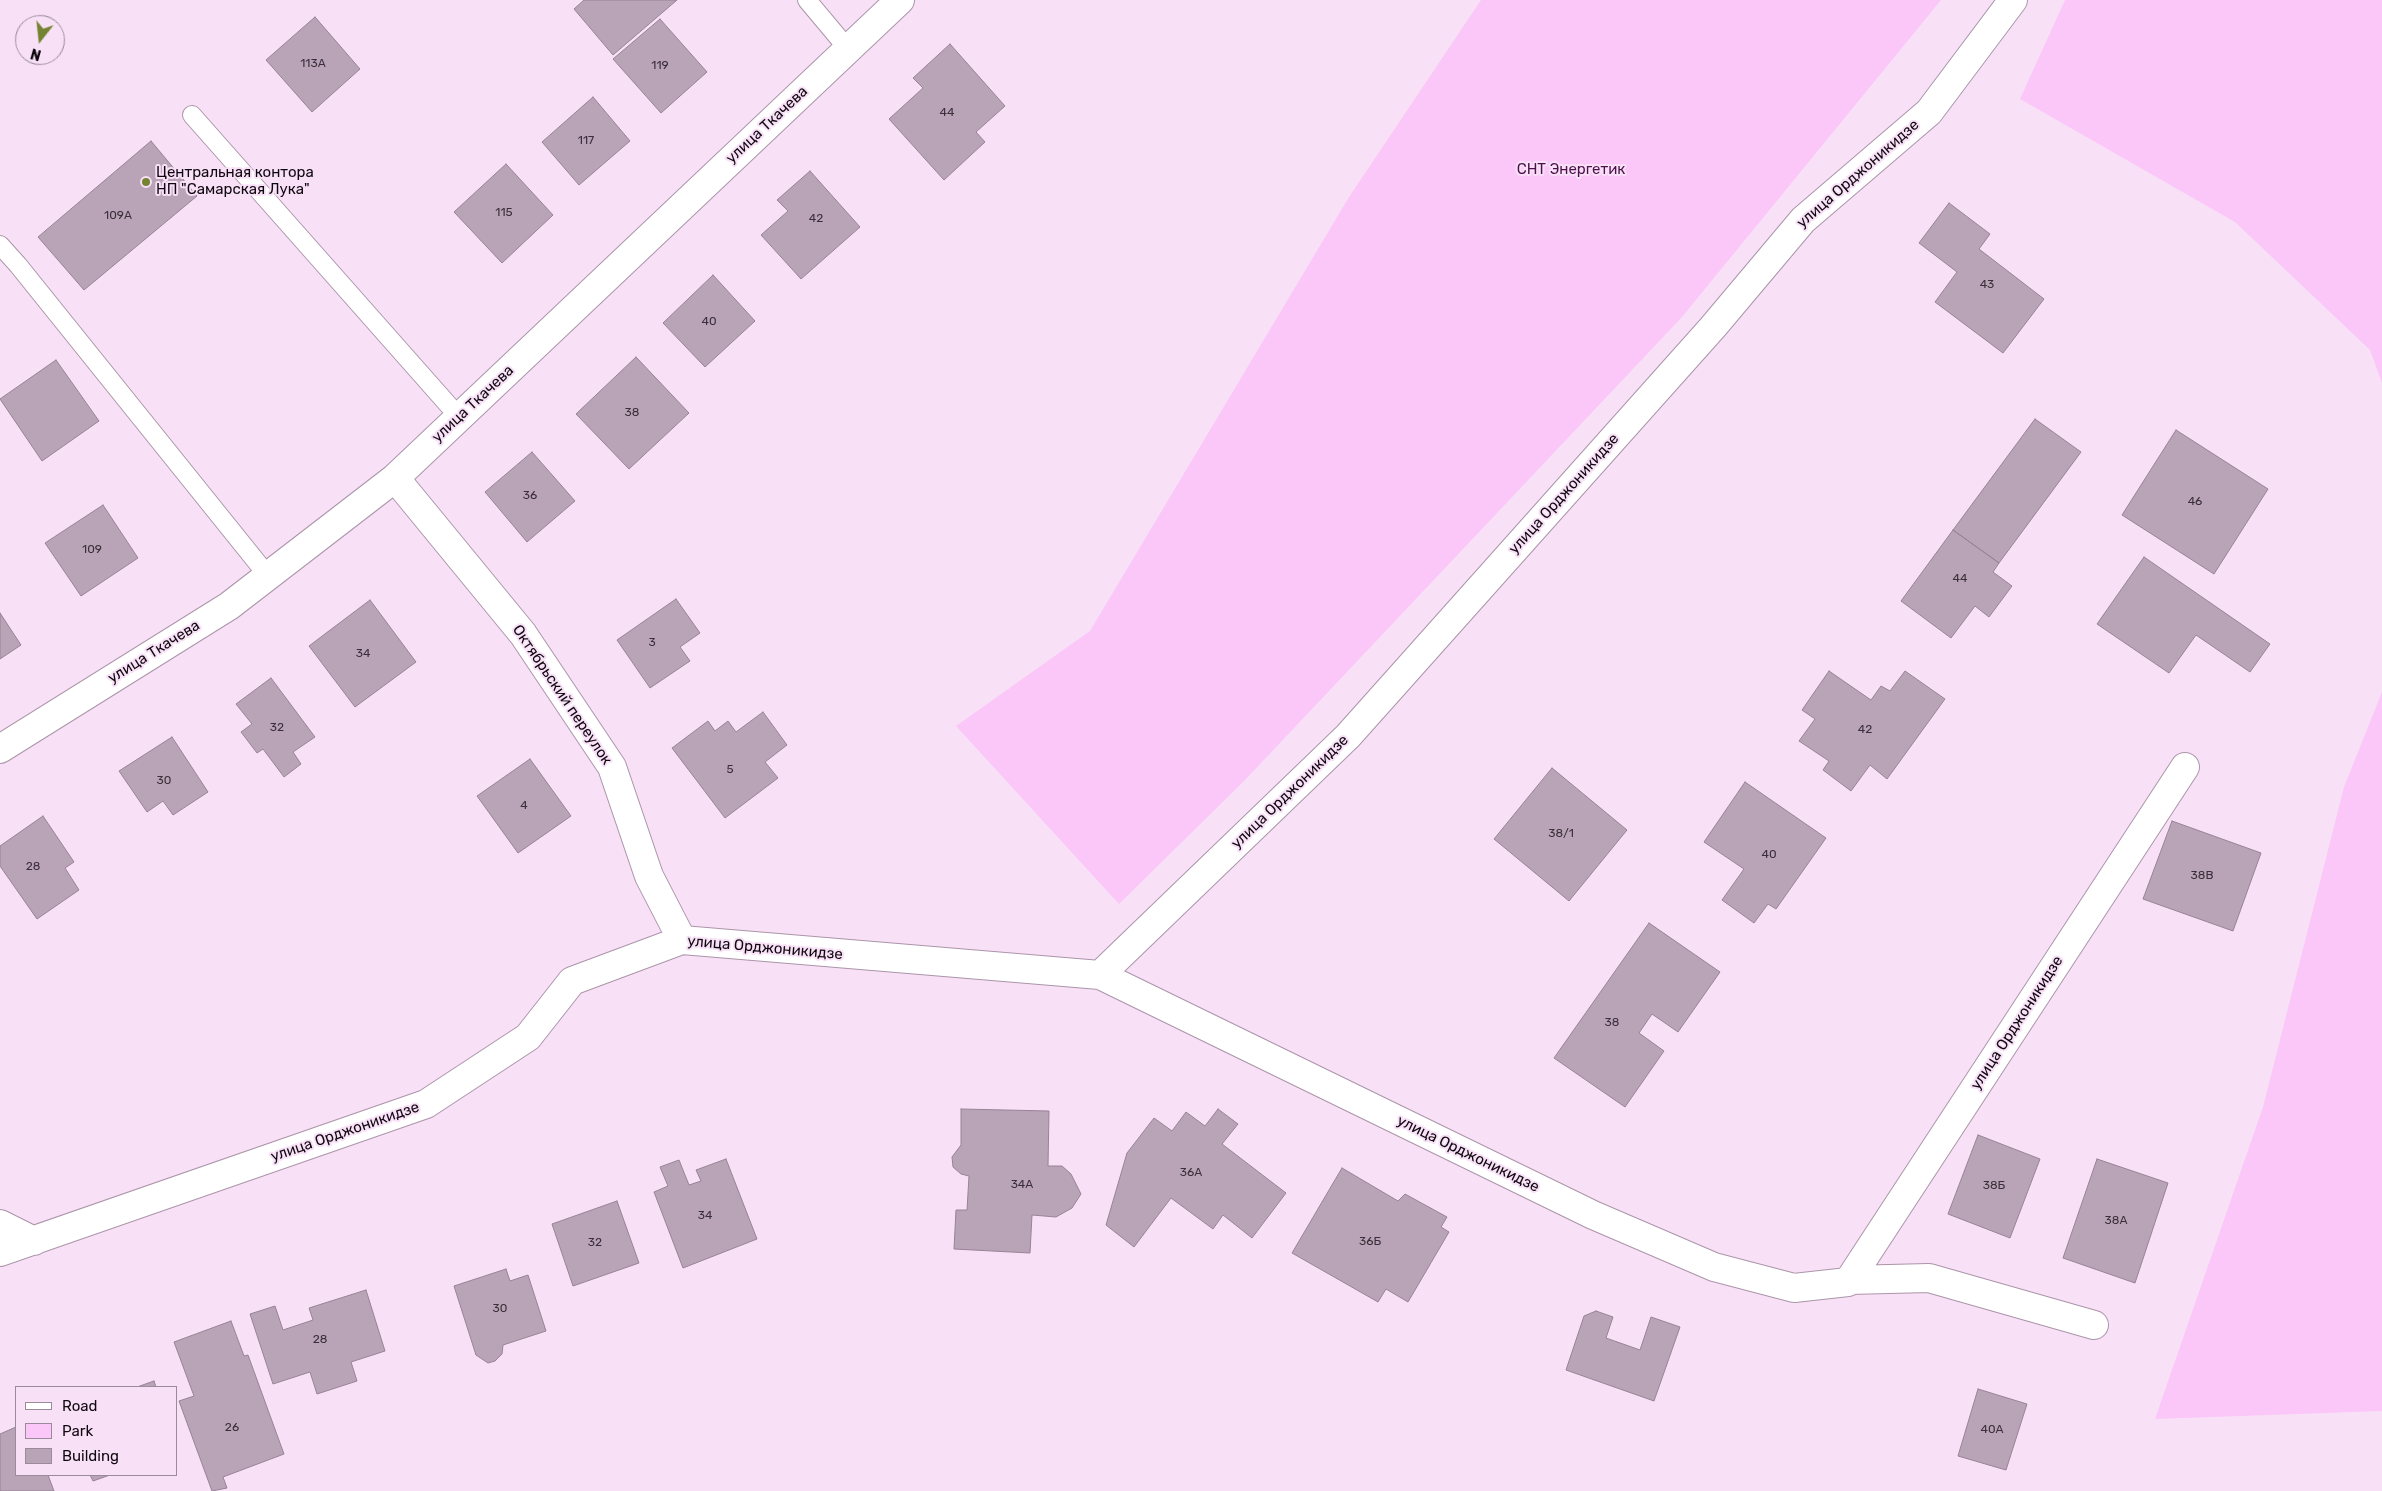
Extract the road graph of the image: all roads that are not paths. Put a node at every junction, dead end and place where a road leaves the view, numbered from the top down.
1 (806, 0) edge
2 (900, 0) edge
3 (2012, 0) edge
4 (848, 49) junction
5 (192, 115) dead end
6 (0, 245) edge
7 (460, 417) junction
8 (395, 478) junction
9 (268, 576) junction
10 (0, 749) edge
11 (2185, 767) dead end
12 (682, 940) junction
13 (1100, 975) junction
14 (0, 1224) edge
15 (34, 1241) junction
16 (0, 1252) edge
17 (1849, 1280) junction
18 (2094, 1325) dead end

1 - 4 lane
2 - 4 street, улица Ткачева
3 - 13 street, улица Орджоникидзе
4 - 7 street, улица Ткачева
5 - 7 lane
6 - 9 lane
7 - 8 street, улица Ткачева
8 - 9 street, улица Ткачева
8 - 12 street, Октябрьский переулок
9 - 10 street, улица Ткачева
11 - 17 street, улица Орджоникидзе
12 - 13 street, улица Орджоникидзе
12 - 15 street, улица Орджоникидзе
13 - 17 street, улица Орджоникидзе
14 - 15 street
15 - 16 street, улица Орджоникидзе
17 - 18 street, улица Орджоникидзе

